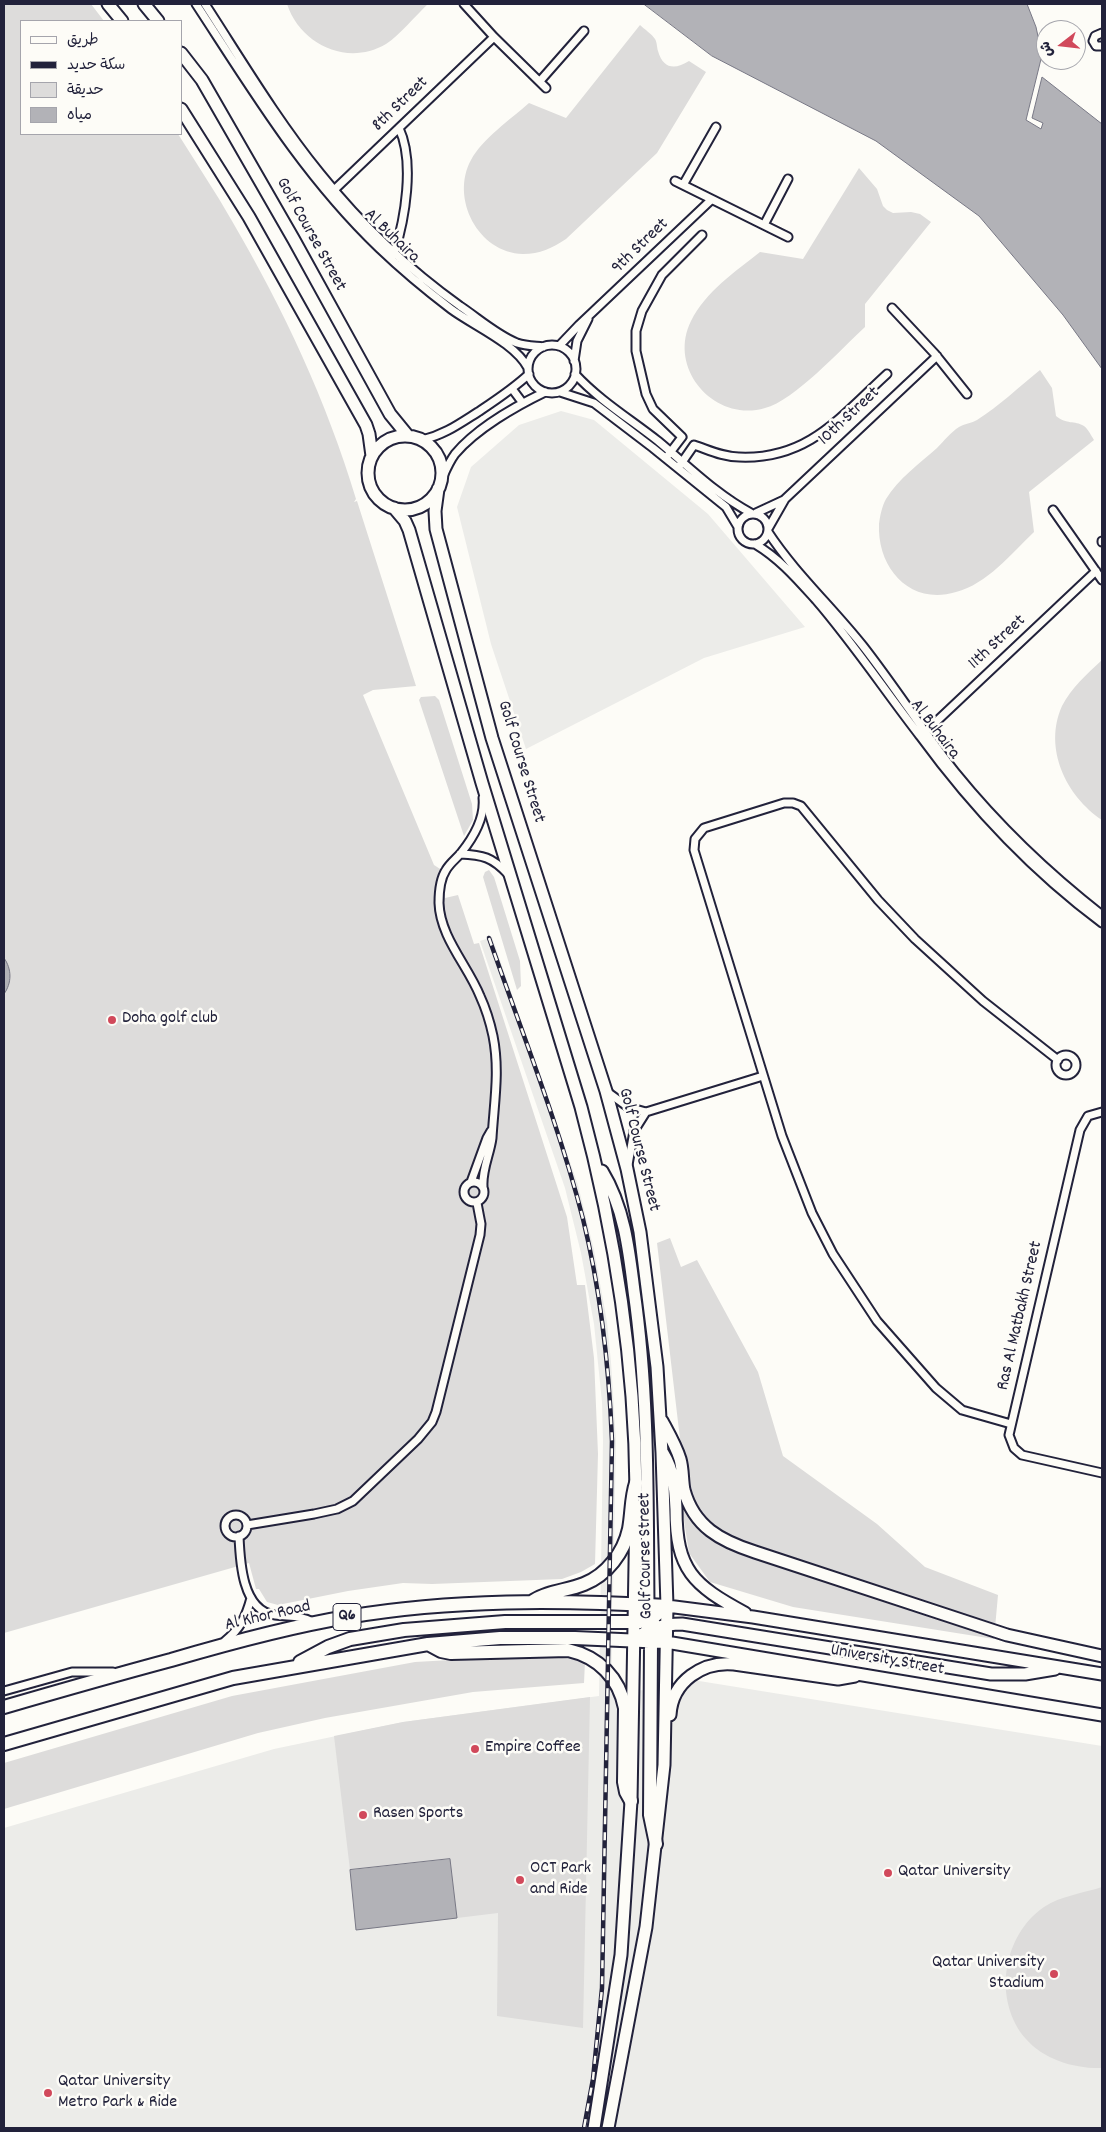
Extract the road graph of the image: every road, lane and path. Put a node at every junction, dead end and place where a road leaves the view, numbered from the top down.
1 (108, 4) edge
2 (144, 4) edge
3 (196, 4) edge
4 (205, 4) edge
5 (466, 4) edge
6 (121, 20) edge
7 (157, 20) edge
8 (584, 31) dead end
9 (1102, 32) edge
10 (494, 37) junction
11 (224, 40) junction
12 (1102, 46) edge
13 (182, 54) edge
14 (540, 81) junction
15 (546, 88) dead end
16 (182, 112) edge
17 (716, 127) dead end
18 (399, 128) junction
19 (788, 180) dead end
20 (675, 181) dead end
21 (683, 185) junction
22 (331, 192) junction
23 (712, 200) junction
24 (764, 225) junction
25 (702, 235) dead end
26 (788, 236) dead end
27 (393, 256) junction
28 (892, 308) dead end
29 (591, 315) junction
30 (491, 331) junction
31 (559, 346) junction
32 (543, 347) junction
33 (937, 356) junction
34 (574, 361) junction
35 (529, 371) junction
36 (575, 374) junction
37 (887, 374) dead end
38 (513, 390) junction
39 (545, 392) junction
40 (560, 392) junction
41 (967, 394) dead end
42 (522, 402) junction
43 (408, 436) junction
44 (682, 437) junction
45 (422, 440) junction
46 (694, 445) junction
47 (668, 455) junction
48 (372, 456) junction
49 (681, 465) junction
50 (439, 485) junction
51 (785, 500) junction
52 (394, 508) junction
53 (1053, 510) dead end
54 (753, 513) junction
55 (738, 527) junction
56 (769, 530) junction
57 (755, 544) junction
58 (1096, 571) junction
59 (1102, 580) edge
60 (922, 734) junction
61 (482, 783) junction
62 (460, 854) junction
63 (511, 877) junction
64 (1099, 915) edge
65 (1102, 923) edge
66 (1058, 1060) dead end
67 (763, 1076) junction
68 (606, 1091) junction
69 (646, 1112) junction
70 (1102, 1112) edge
71 (492, 1130) junction
72 (596, 1161) junction
73 (627, 1169) junction
74 (471, 1182) junction
75 (483, 1186) junction
76 (477, 1203) junction
77 (660, 1418) junction
78 (1011, 1424) junction
79 (662, 1453) junction
80 (1102, 1473) edge
81 (636, 1483) junction
82 (247, 1525) junction
83 (239, 1536) junction
84 (250, 1598) junction
85 (530, 1603) junction
86 (634, 1604) junction
87 (648, 1605) junction
88 (667, 1606) junction
89 (753, 1617) junction
90 (316, 1623) junction
91 (650, 1626) junction
92 (634, 1640) junction
93 (666, 1642) junction
94 (428, 1644) junction
95 (220, 1646) junction
96 (1102, 1656) edge
97 (296, 1666) junction
98 (1062, 1667) junction
99 (121, 1673) junction
100 (860, 1674) junction
101 (1102, 1674) edge
102 (4, 1691) edge
103 (4, 1707) edge
104 (1102, 1715) edge
105 (4, 1744) edge
106 (664, 1765) junction
107 (631, 1801) junction
108 (656, 1844) junction
109 (594, 2128) edge
110 (608, 2128) edge

1 - 6 main road
2 - 7 main road
3 - 11 street, Al Buhaira
4 - 11 street, Al Buhaira
5 - 10 street
8 - 14 street
9 - 12 street
10 - 14 street
10 - 18 street, 8th Street
11 - 22 street, Al Buhaira
13 - 43 main road, Golf Course Street
14 - 15 street
16 - 48 main road
17 - 21 street
18 - 22 street, 8th Street
18 - 27 street
19 - 24 street
20 - 21 street
21 - 23 street
22 - 27 street, Al Buhaira
23 - 24 street
23 - 29 street, 9th Street
24 - 26 street
25 - 44 street
27 - 30 street, Al Buhaira
28 - 33 street
29 - 31 street, 9th Street
29 - 34 street, 9th Street
30 - 32 street, Al Buhaira
30 - 35 street, Al Buhaira
31 - 32 street
31 - 34 street
32 - 35 street
33 - 41 street
33 - 51 street, 10th Street
34 - 36 street
35 - 38 street
35 - 39 street
36 - 40 street
36 - 47 street
37 - 46 street
38 - 42 street
38 - 45 street
39 - 40 street
39 - 42 street
40 - 47 street
42 - 50 street
43 - 45 main road
43 - 48 main road
44 - 46 street
44 - 47 street
45 - 50 main road
46 - 49 street
47 - 49 street
48 - 52 main road
49 - 54 street
49 - 55 street
50 - 52 main road
50 - 68 main road, Golf Course Street
51 - 54 street, 10th Street
51 - 56 street, 10th Street
52 - 61 main road, Golf Course Street
53 - 58 street
54 - 55 street
54 - 56 street
55 - 57 street
56 - 57 street
56 - 60 street, Al Buhaira
57 - 60 street, Al Buhaira
58 - 59 street
58 - 60 street, 11th Street
60 - 64 street, Al Buhaira
61 - 62 street
61 - 63 main road, Golf Course Street
62 - 63 street
62 - 71 street
63 - 72 main road, Golf Course Street
64 - 65 street, Al Buhaira
66 - 67 street
67 - 69 street
67 - 78 street
68 - 69 street
68 - 73 main road, Golf Course Street
69 - 73 street
70 - 78 street, Ras Al Matbakh Street
71 - 74 street
71 - 75 street
72 - 81 main road, Golf Course Street
72 - 87 main road, Golf Course Street
73 - 77 main road, Golf Course Street
74 - 75 street
74 - 76 street
75 - 76 street
76 - 82 street
77 - 79 main road, Golf Course Street
77 - 96 main road
78 - 80 street, Ras Al Matbakh Street
79 - 88 main road, Golf Course Street
79 - 89 main road
81 - 85 highway
81 - 86 main road, Golf Course Street
82 - 83 street
82 - 83 street
83 - 84 street
84 - 90 street
84 - 95 street
85 - 86 highway, Al Khor Road / Q6
85 - 90 highway, Al Khor Road / Q6
86 - 87 highway, Al Khor Road / Q6
86 - 91 highway
87 - 88 highway, Al Khor Road / Q6
87 - 91 main road, Golf Course Street
88 - 89 main road, University Street
88 - 91 highway
89 - 98 main road, University Street
90 - 95 highway, Al Khor Road / Q6
91 - 92 highway, Q6
91 - 92 main road, Golf Course Street
91 - 93 highway, Q6
91 - 97 highway
91 - 98 main road
91 - 108 highway
92 - 94 highway, Q6
92 - 107 main road, Golf Course Street
93 - 100 main road, University Street
93 - 106 main road, Golf Course Street
94 - 97 highway, Q6
94 - 107 highway
95 - 99 highway, Al Khor Road / Q6
97 - 105 highway, Q6
98 - 101 main road, University Street
99 - 102 street
99 - 103 highway, Al Khor Road / Q6
100 - 104 main road, University Street
100 - 106 main road
106 - 108 main road, Golf Course Street
107 - 109 main road, Golf Course Street
108 - 110 main road, Golf Course Street

